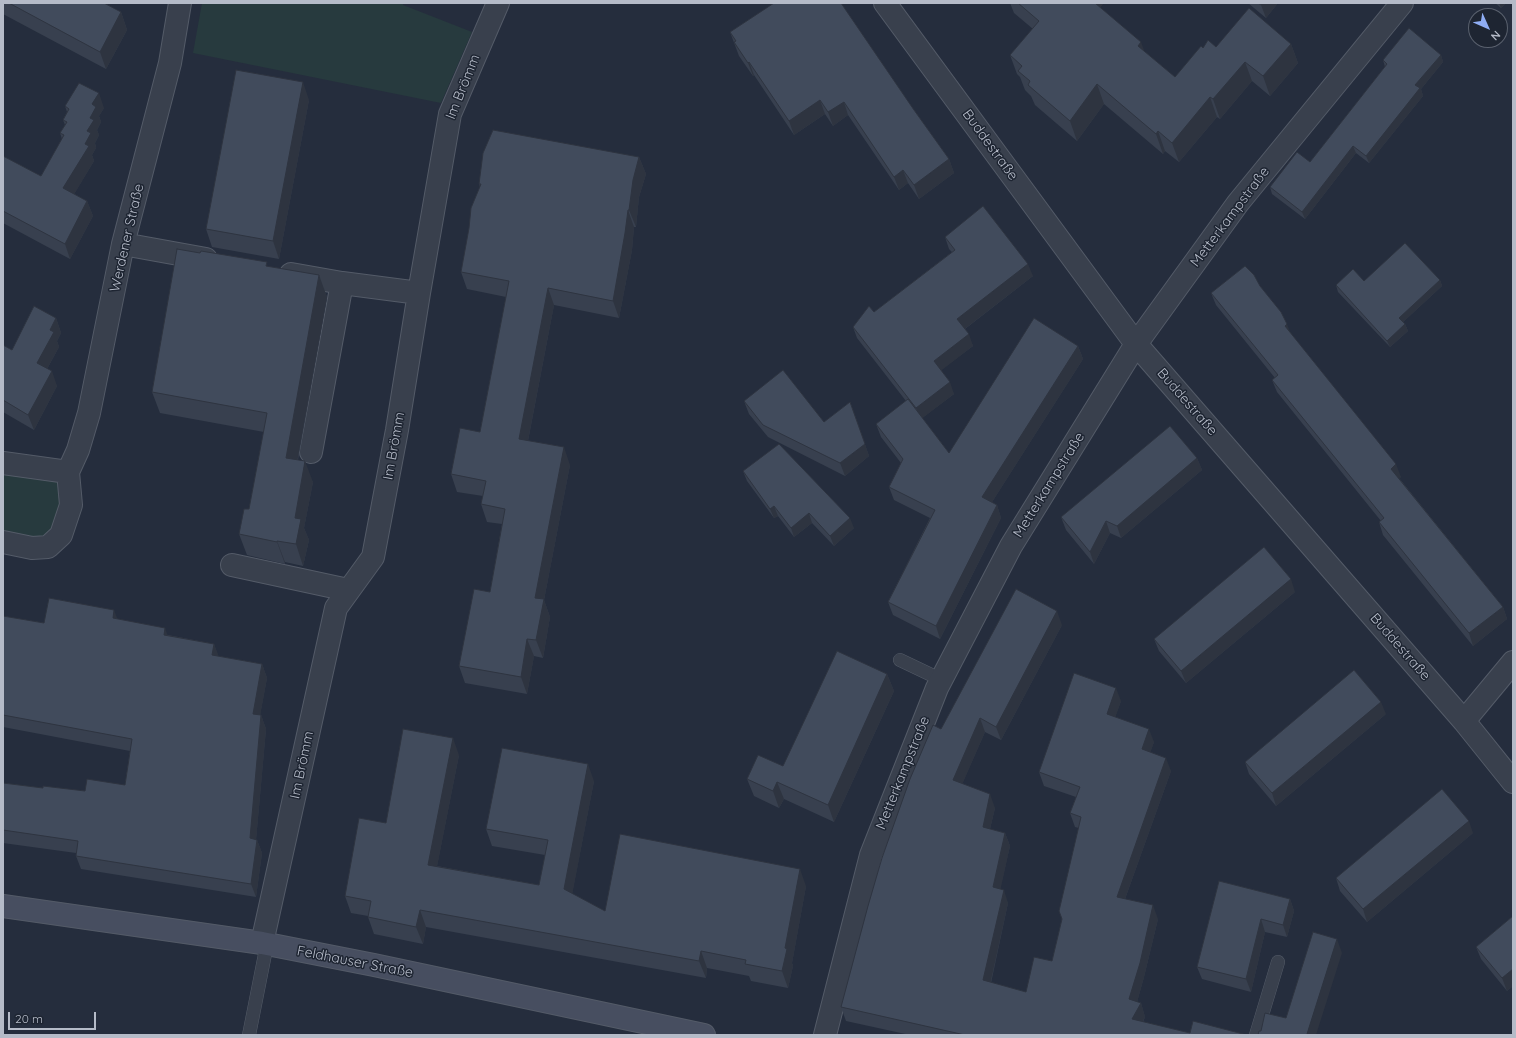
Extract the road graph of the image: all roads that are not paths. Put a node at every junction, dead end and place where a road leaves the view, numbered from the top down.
1 (180, 3) edge
2 (498, 3) edge
3 (885, 3) edge
4 (1402, 3) edge
5 (124, 244) junction
6 (224, 262) edge
7 (269, 270) edge
8 (342, 283) junction
9 (419, 293) junction
10 (1136, 344) junction
11 (311, 452) dead end
12 (3, 463) edge
13 (68, 472) junction
14 (3, 542) edge
15 (232, 565) dead end
16 (348, 590) junction
17 (900, 660) dead end
18 (1513, 662) edge
19 (942, 680) junction
20 (1464, 720) junction
21 (1513, 782) edge
22 (3, 906) edge
23 (265, 943) junction
24 (1278, 962) dead end
25 (249, 1035) edge
26 (704, 1035) edge
27 (825, 1035) edge
28 (1256, 1035) edge

1 - 5 street, Werdener Straße
2 - 9 street, Im Brömm
3 - 10 street, Buddestraße
4 - 10 street, Metterkampstraße
5 - 6 street
5 - 13 street, Werdener Straße
7 - 8 street
8 - 9 street
8 - 11 street
9 - 16 street, Im Brömm
10 - 19 street, Metterkampstraße
10 - 20 street, Buddestraße
12 - 13 street
13 - 14 street
15 - 16 street
16 - 23 street, Im Brömm
17 - 19 lane
18 - 20 street
19 - 27 street, Metterkampstraße
20 - 21 street, Buddestraße
22 - 23 street, Feldhauser Straße
23 - 25 lane
23 - 26 street, Feldhauser Straße
24 - 28 lane

